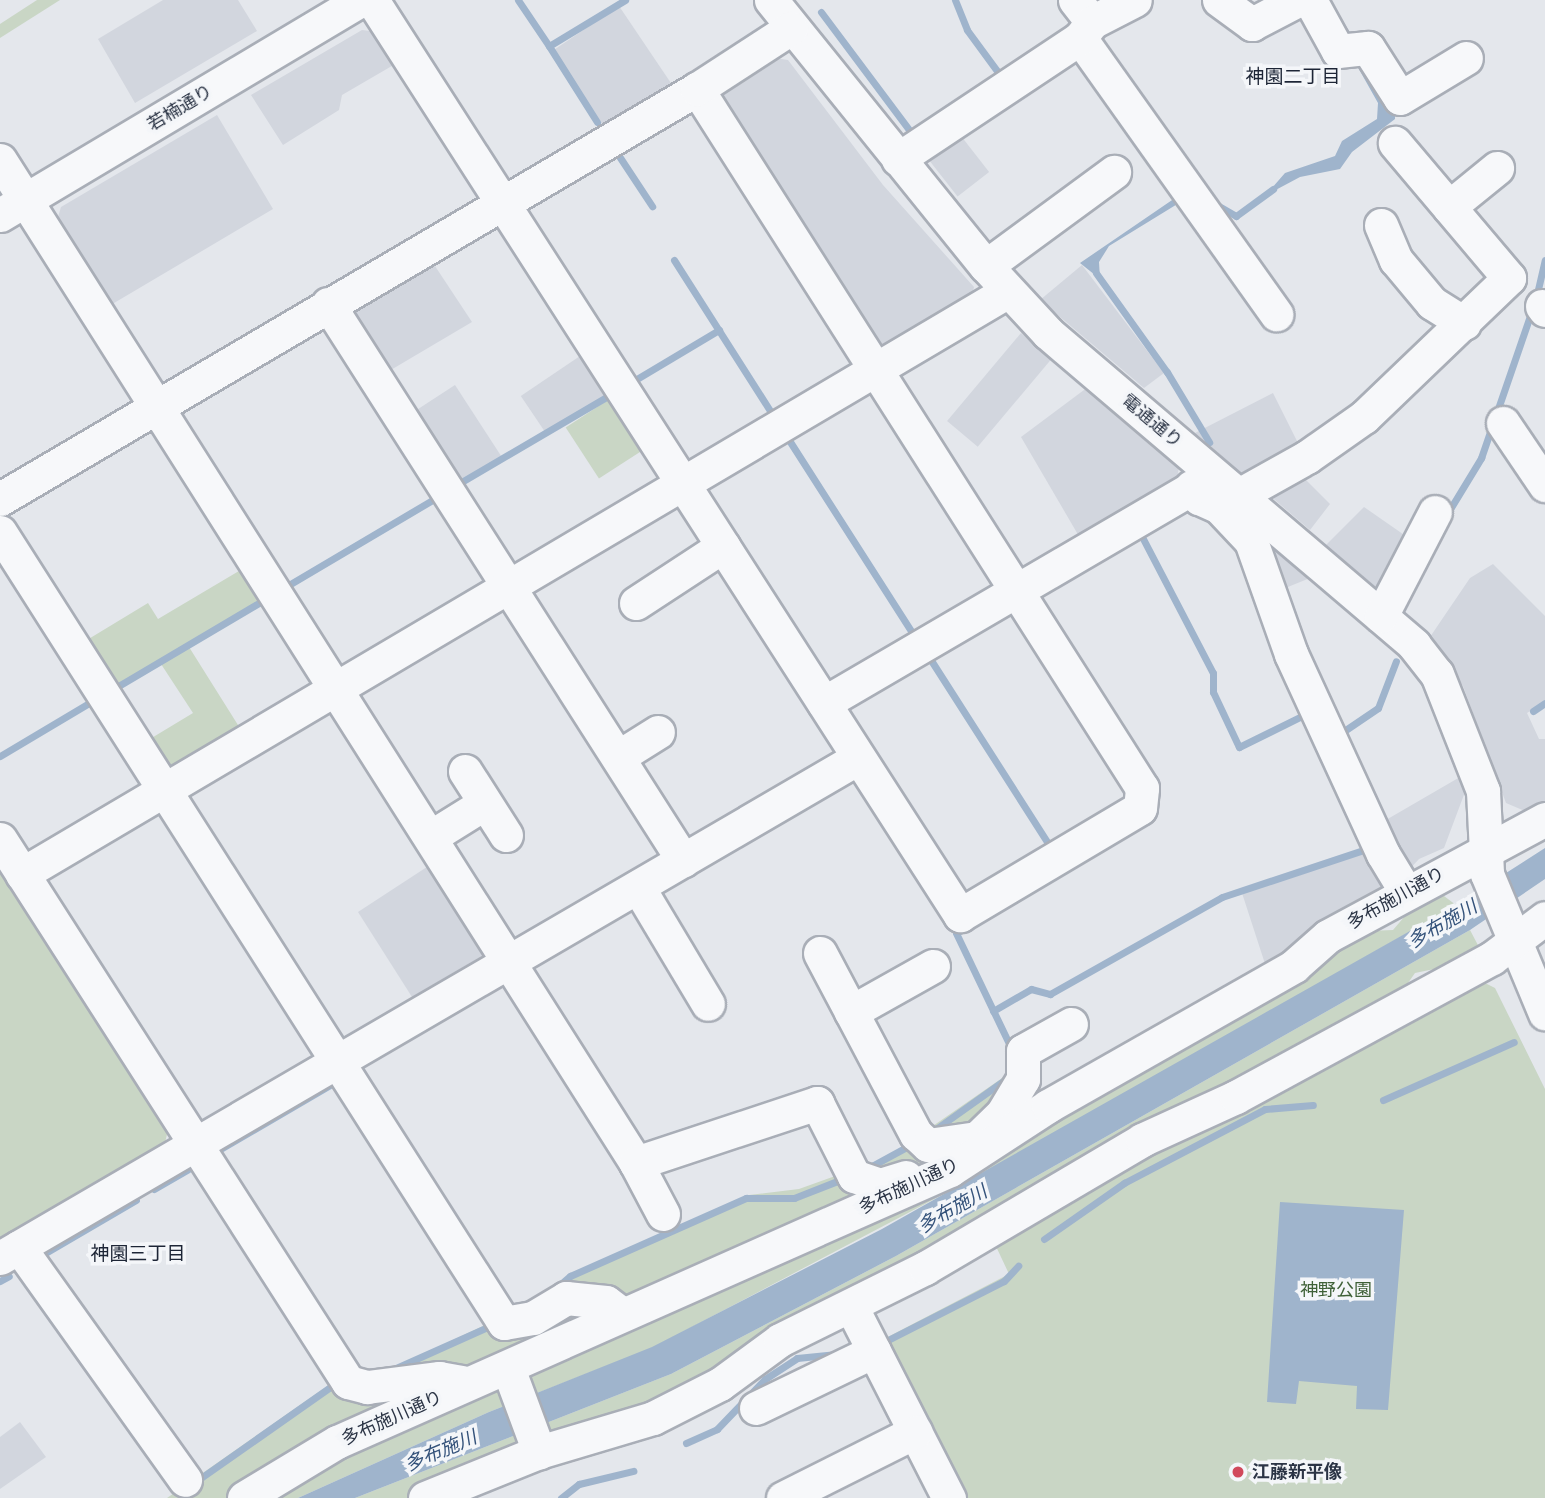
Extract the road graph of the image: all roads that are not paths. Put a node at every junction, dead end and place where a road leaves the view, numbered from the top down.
1 (361, 0) edge
2 (372, 0) edge
3 (771, 0) edge
4 (1135, 0) edge
5 (1219, 0) edge
6 (1298, 0) edge
7 (1310, 0) edge
8 (312, 12) edge
9 (1082, 20) edge
10 (792, 27) junction
11 (1466, 58) dead end
12 (697, 89) junction
13 (1395, 143) dead end
14 (898, 159) junction
15 (0, 160) edge
16 (1497, 168) dead end
17 (1114, 172) dead end
18 (501, 201) junction
19 (13, 207) edge
20 (1449, 207) junction
21 (1381, 225) dead end
22 (986, 266) junction
23 (1007, 291) junction
24 (328, 304) junction
25 (1276, 314) dead end
26 (1464, 323) junction
27 (877, 369) junction
28 (156, 405) junction
29 (1503, 423) dead end
30 (683, 483) junction
31 (1545, 485) edge
32 (1215, 486) junction
33 (0, 499) edge
34 (1435, 512) dead end
35 (0, 532) edge
36 (723, 546) junction
37 (509, 586) junction
38 (1016, 587) junction
39 (636, 603) dead end
40 (1381, 616) junction
41 (337, 687) junction
42 (824, 703) junction
43 (658, 732) dead end
44 (618, 757) junction
45 (858, 758) junction
46 (465, 771) dead end
47 (165, 790) junction
48 (485, 803) junction
49 (1545, 819) edge
50 (506, 835) dead end
51 (432, 836) junction
52 (0, 839) edge
53 (1487, 852) junction
54 (683, 860) junction
55 (22, 874) junction
56 (638, 887) junction
57 (1406, 892) junction
58 (1545, 918) edge
59 (1514, 942) junction
60 (820, 953) dead end
61 (511, 960) junction
62 (933, 966) dead end
63 (708, 1004) dead end
64 (851, 1012) junction
65 (1545, 1013) edge
66 (1070, 1024) dead end
67 (339, 1058) junction
68 (194, 1142) junction
69 (980, 1144) junction
70 (928, 1145) junction
71 (636, 1163) junction
72 (950, 1170) junction
73 (862, 1182) junction
74 (663, 1214) dead end
75 (10, 1252) edge
76 (850, 1306) junction
77 (622, 1314) junction
78 (874, 1351) junction
79 (508, 1368) junction
80 (472, 1383) junction
81 (756, 1408) dead end
82 (915, 1432) junction
83 (539, 1452) junction
84 (184, 1480) dead end
85 (444, 1496) edge
86 (244, 1498) edge
87 (783, 1498) edge
88 (949, 1498) edge

1 - 8 street, 若楠通り
2 - 18 street
3 - 10 street, 電通通り
4 - 9 street
5 - 6 street
7 - 11 street
8 - 19 street, 若楠通り
9 - 14 street
9 - 25 street
10 - 12 street
10 - 14 street, 電通通り
12 - 18 street
12 - 27 street
13 - 20 street
14 - 22 street, 電通通り
15 - 19 street
16 - 20 street
17 - 22 street
18 - 24 street
18 - 30 street
19 - 28 street
20 - 26 street
21 - 26 street
22 - 23 street, 電通通り
23 - 27 street
23 - 32 street, 電通通り
24 - 28 street
24 - 37 street
26 - 32 street
27 - 30 street
27 - 38 street
28 - 33 street
28 - 41 street
29 - 31 street
30 - 36 street
30 - 37 street
32 - 38 street
32 - 40 street, 電通通り
32 - 57 street
34 - 40 street
35 - 47 street
36 - 39 street
36 - 42 street
37 - 41 street
37 - 44 street
38 - 42 street
38 - 45 street
40 - 53 street, 電通通り
41 - 47 street
41 - 51 street
42 - 45 street
43 - 44 street
44 - 54 street
45 - 54 street
46 - 48 street
47 - 55 street
47 - 67 street
48 - 50 street
48 - 51 street
49 - 53 street, 多布施川通り
51 - 61 street
52 - 55 street
53 - 57 street, 多布施川通り
53 - 59 street, 電通通り
54 - 56 street
55 - 68 street
56 - 61 street
56 - 63 street
57 - 69 street, 多布施川通り
58 - 59 street
59 - 65 street, 電通通り
59 - 76 street
60 - 64 street
61 - 67 street
61 - 71 street
62 - 64 street
64 - 70 street
66 - 69 street
67 - 68 street
67 - 77 street
68 - 75 street
68 - 80 street
69 - 70 street
69 - 72 street, 多布施川通り
70 - 73 street
71 - 73 street
71 - 74 street
72 - 73 street
72 - 77 street, 多布施川通り
75 - 84 street
76 - 78 street
76 - 83 street
77 - 79 street, 多布施川通り
78 - 81 street
78 - 82 street
79 - 80 street, 多布施川通り
79 - 83 street
80 - 86 street, 多布施川通り
82 - 87 street
82 - 88 street
83 - 85 street

